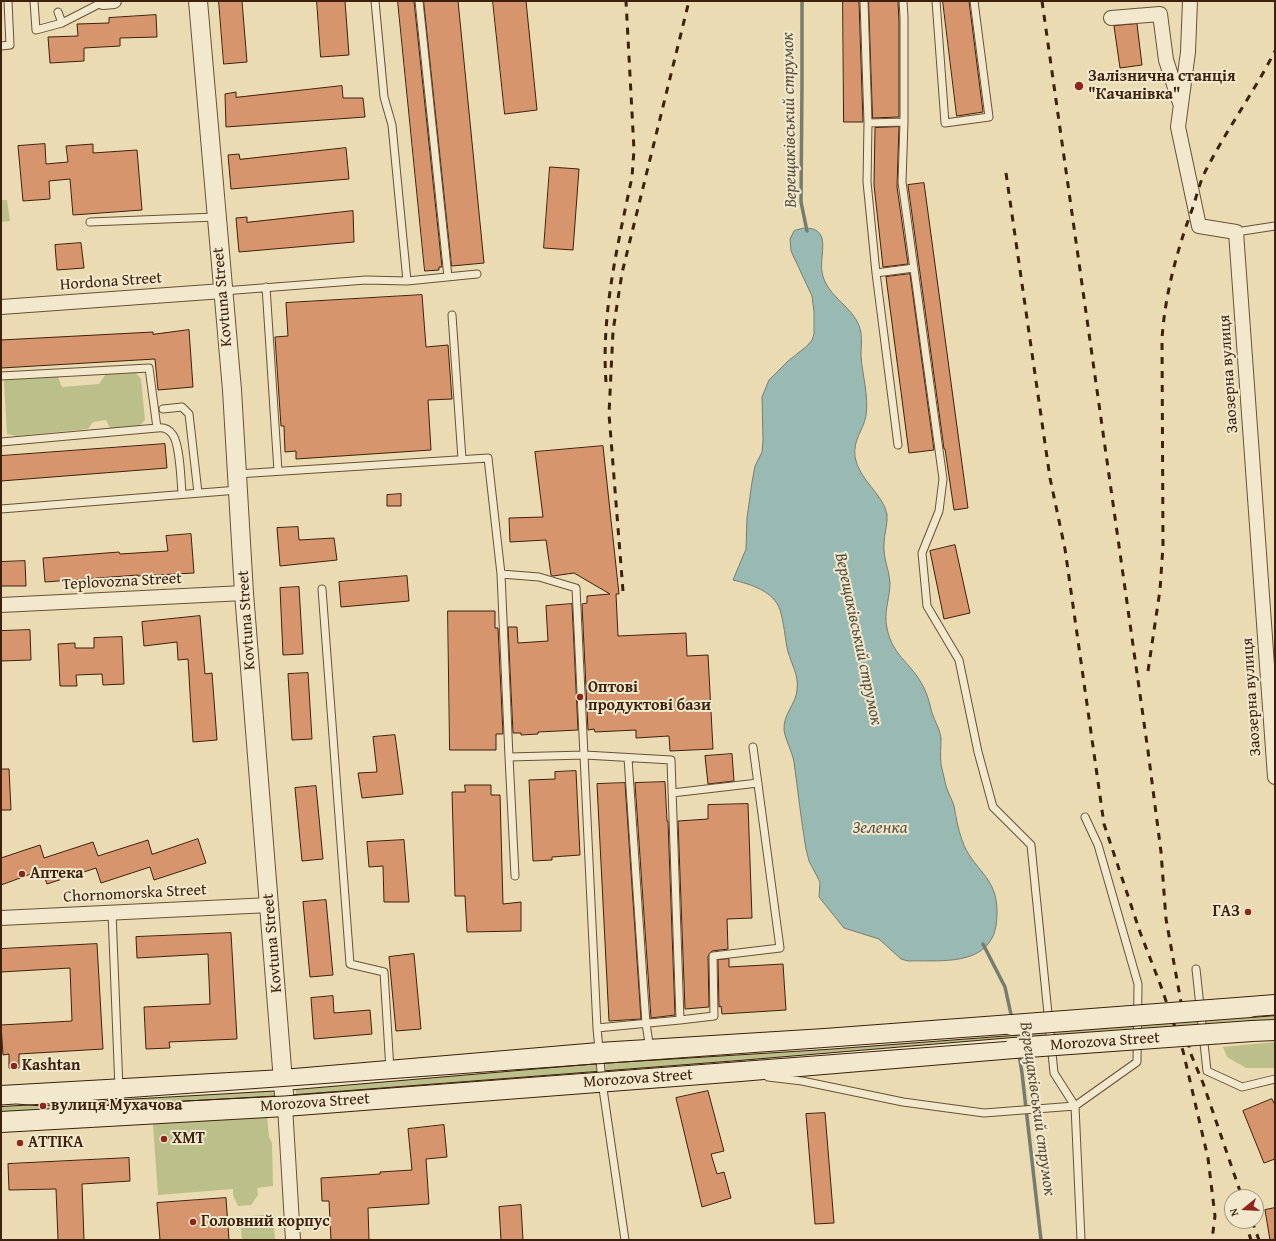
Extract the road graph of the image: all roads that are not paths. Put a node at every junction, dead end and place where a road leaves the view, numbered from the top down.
1 (8, 1) edge
2 (34, 1) edge
3 (106, 1) edge
4 (198, 1) edge
5 (375, 1) edge
6 (419, 1) edge
7 (864, 1) edge
8 (903, 1) edge
9 (936, 1) edge
10 (974, 1) edge
11 (1190, 1) edge
12 (58, 12) dead end
13 (1111, 18) dead end
14 (62, 23) junction
15 (1, 46) edge
16 (1181, 107) junction
17 (904, 122) junction
18 (868, 123) junction
19 (216, 217) junction
20 (90, 222) dead end
21 (1275, 226) edge
22 (1236, 232) junction
23 (914, 268) junction
24 (876, 273) junction
25 (477, 274) dead end
26 (448, 277) junction
27 (407, 281) junction
28 (266, 287) junction
29 (223, 291) junction
30 (1, 307) edge
31 (452, 315) dead end
32 (1, 376) edge
33 (163, 409) dead end
34 (156, 428) junction
35 (1, 442) edge
36 (898, 445) dead end
37 (462, 459) junction
38 (278, 471) junction
39 (237, 482) junction
40 (198, 493) junction
41 (182, 494) junction
42 (1, 509) edge
43 (501, 574) junction
44 (322, 589) dead end
45 (244, 593) junction
46 (1, 605) edge
47 (753, 748) dead end
48 (585, 755) junction
49 (509, 757) junction
50 (628, 758) junction
51 (1274, 763) edge
52 (1275, 777) edge
53 (758, 783) junction
54 (672, 793) junction
55 (1085, 817) dead end
56 (515, 876) dead end
57 (270, 905) junction
58 (112, 912) junction
59 (1, 918) edge
60 (1196, 969) dead end
61 (1275, 1005) edge
62 (680, 1020) junction
63 (646, 1024) junction
64 (597, 1028) junction
65 (1275, 1030) edge
66 (650, 1050) junction
67 (599, 1054) junction
68 (390, 1070) junction
69 (740, 1071) junction
70 (1275, 1079) edge
71 (284, 1080) junction
72 (602, 1082) junction
73 (119, 1089) junction
74 (1, 1096) edge
75 (285, 1106) junction
76 (1075, 1106) junction
77 (1, 1122) edge
78 (293, 1240) edge
79 (625, 1240) edge
80 (1081, 1240) edge

1 - 15 lane
2 - 14 lane
3 - 14 lane
4 - 19 street, Kovtuna Street
5 - 27 lane
6 - 26 lane
7 - 18 lane
8 - 17 lane
9 - 10 lane
11 - 16 street
12 - 14 lane
13 - 16 street
16 - 22 street
17 - 18 lane
17 - 23 lane
18 - 24 lane
19 - 20 lane
19 - 29 street, Kovtuna Street
21 - 22 lane
22 - 51 street, Заозерна вулиця
23 - 24 lane
23 - 76 lane
24 - 36 lane
25 - 26 lane
26 - 27 lane
27 - 28 lane
28 - 29 lane
28 - 38 lane
29 - 30 street, Hordona Street
29 - 39 street, Kovtuna Street
31 - 37 lane
32 - 34 lane
33 - 40 lane
34 - 35 lane
34 - 41 lane
37 - 38 lane
37 - 43 lane
38 - 39 lane
39 - 40 lane
39 - 45 street, Kovtuna Street
40 - 41 lane
41 - 42 lane
43 - 48 lane
43 - 49 lane
44 - 68 lane
45 - 46 street, Teplovozna Street
45 - 57 street, Kovtuna Street
47 - 53 lane
48 - 49 lane
48 - 50 lane
48 - 64 lane
49 - 56 lane
50 - 54 lane
50 - 63 lane
51 - 52 street, Заозерна вулиця
53 - 54 lane
53 - 62 lane
54 - 62 lane
55 - 76 lane
57 - 58 street, Chornomorska Street
57 - 71 street, Kovtuna Street
58 - 59 street, Chornomorska Street
58 - 73 lane
60 - 70 lane
61 - 66 main road, Morozova Street, bridge
62 - 63 lane
63 - 64 lane
63 - 66 lane
64 - 67 lane
65 - 69 main road, Morozova Street, bridge
66 - 67 main road, Morozova Street
67 - 68 main road, Morozova Street
67 - 72 lane
68 - 71 main road, Morozova Street
69 - 72 main road, Morozova Street
69 - 76 lane
71 - 73 main road, Morozova Street
71 - 75 street, Kovtuna Street
72 - 75 main road, Morozova Street
72 - 79 lane
73 - 74 main road, Morozova Street
75 - 77 main road, Morozova Street
75 - 78 street, Kovtuna Street
76 - 80 lane

